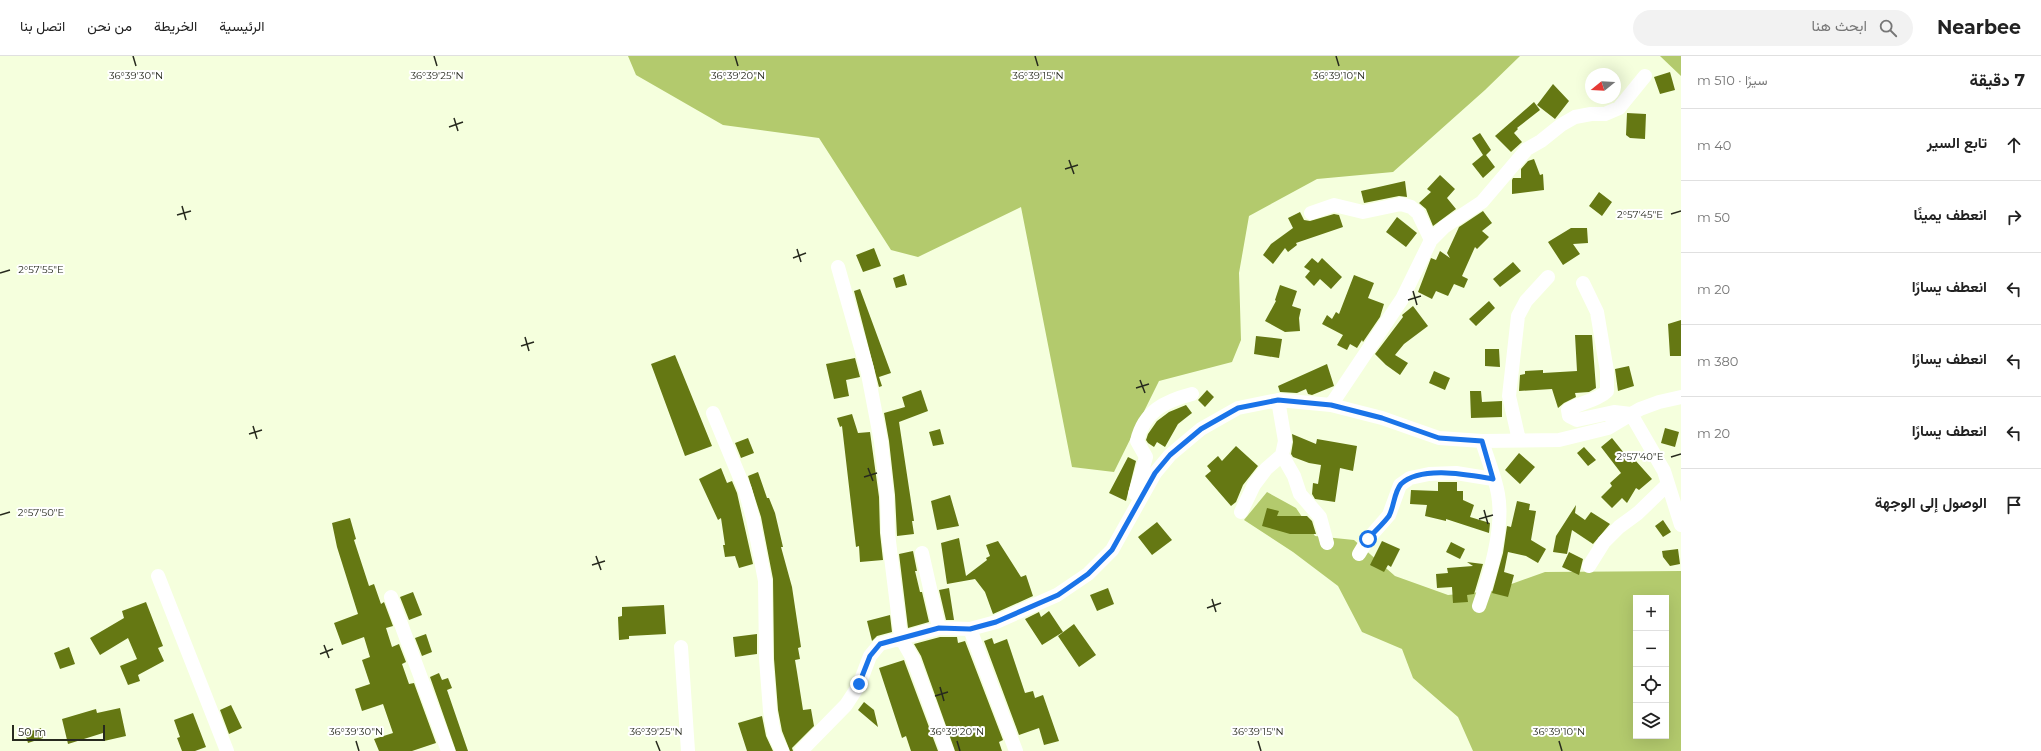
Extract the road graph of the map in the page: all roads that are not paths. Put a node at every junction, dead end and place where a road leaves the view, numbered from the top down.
1 (1645, 76) dead end
2 (1311, 213) dead end
3 (1431, 240) junction
4 (838, 267) dead end
5 (1548, 277) dead end
6 (1583, 283) dead end
7 (1192, 394) dead end
8 (1681, 397) edge
9 (1278, 400) junction
10 (1331, 405) junction
11 (713, 413) dead end
12 (1631, 414) junction
13 (1519, 440) junction
14 (1482, 441) junction
15 (1282, 455) junction
16 (1493, 479) junction
17 (1668, 484) junction
18 (1137, 504) junction
19 (1241, 512) dead end
20 (1681, 525) edge
21 (1328, 543) dead end
22 (922, 553) dead end
23 (1359, 554) dead end
24 (1588, 566) dead end
25 (158, 576) dead end
26 (391, 597) dead end
27 (1479, 606) dead end
28 (939, 628) junction
29 (970, 629) junction
30 (901, 638) junction
31 (681, 647) dead end
32 (227, 751) edge
33 (448, 751) edge
34 (688, 751) edge
35 (782, 751) edge
36 (801, 751) edge
37 (946, 751) edge
38 (1016, 751) edge

1 - 3 street
2 - 3 street
3 - 10 street
4 - 30 street
5 - 13 street
6 - 12 street
7 - 18 street
8 - 12 street
9 - 10 street
9 - 15 street
9 - 18 street
10 - 14 street
11 - 35 street
12 - 13 street
12 - 17 street
13 - 14 street
14 - 16 street
15 - 19 street
15 - 21 street
16 - 23 street
16 - 27 street
17 - 20 street
17 - 24 street
18 - 29 street
22 - 28 street
25 - 32 street
26 - 33 street
28 - 29 street
28 - 30 street
29 - 38 street
30 - 36 street
30 - 37 street
31 - 34 street

